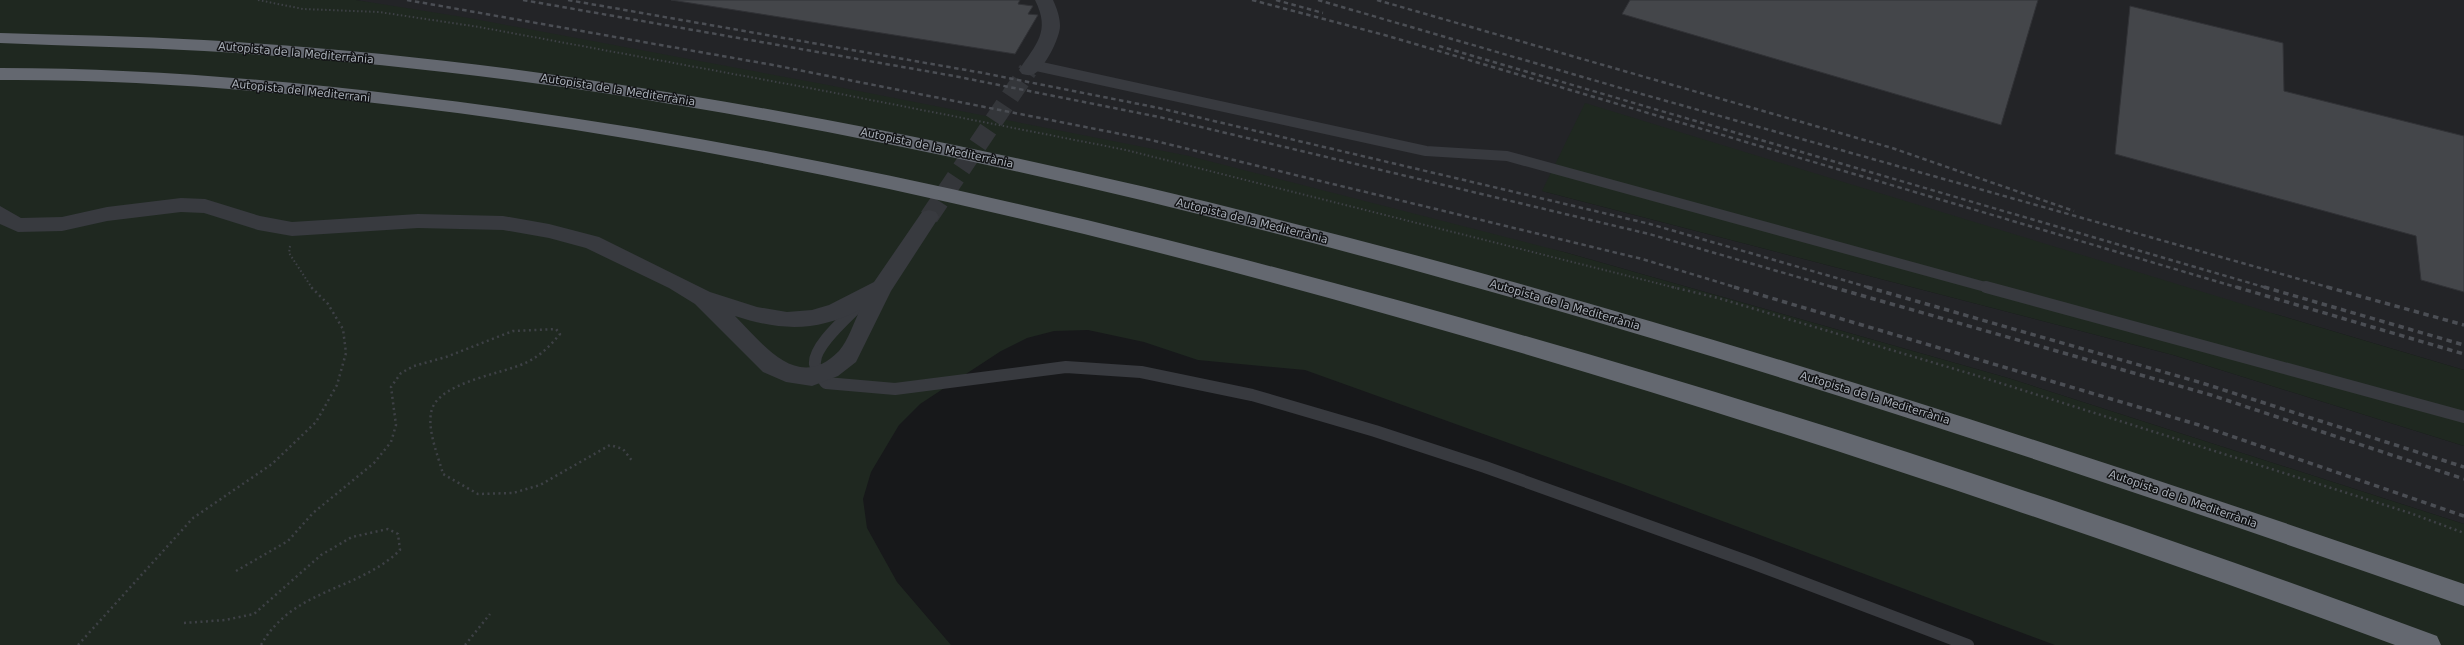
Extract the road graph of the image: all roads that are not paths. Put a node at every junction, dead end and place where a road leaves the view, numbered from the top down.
1 (1044, 0) edge
2 (0, 38) edge
3 (1030, 68) joint
4 (0, 74) edge
5 (0, 213) edge
6 (929, 217) tunnel mouth
7 (873, 294) junction
8 (703, 298) junction
9 (819, 374) junction
10 (2464, 416) edge
11 (2464, 595) edge
12 (1968, 645) edge
13 (2428, 645) edge

1 - 3 street
2 - 11 highway, Autopista de la Mediterrània
3 - 10 lane
4 - 13 highway, Autopista del Mediterrani
5 - 8 street
6 - 7 street
7 - 8 street
7 - 9 street
8 - 9 street
9 - 12 lane

